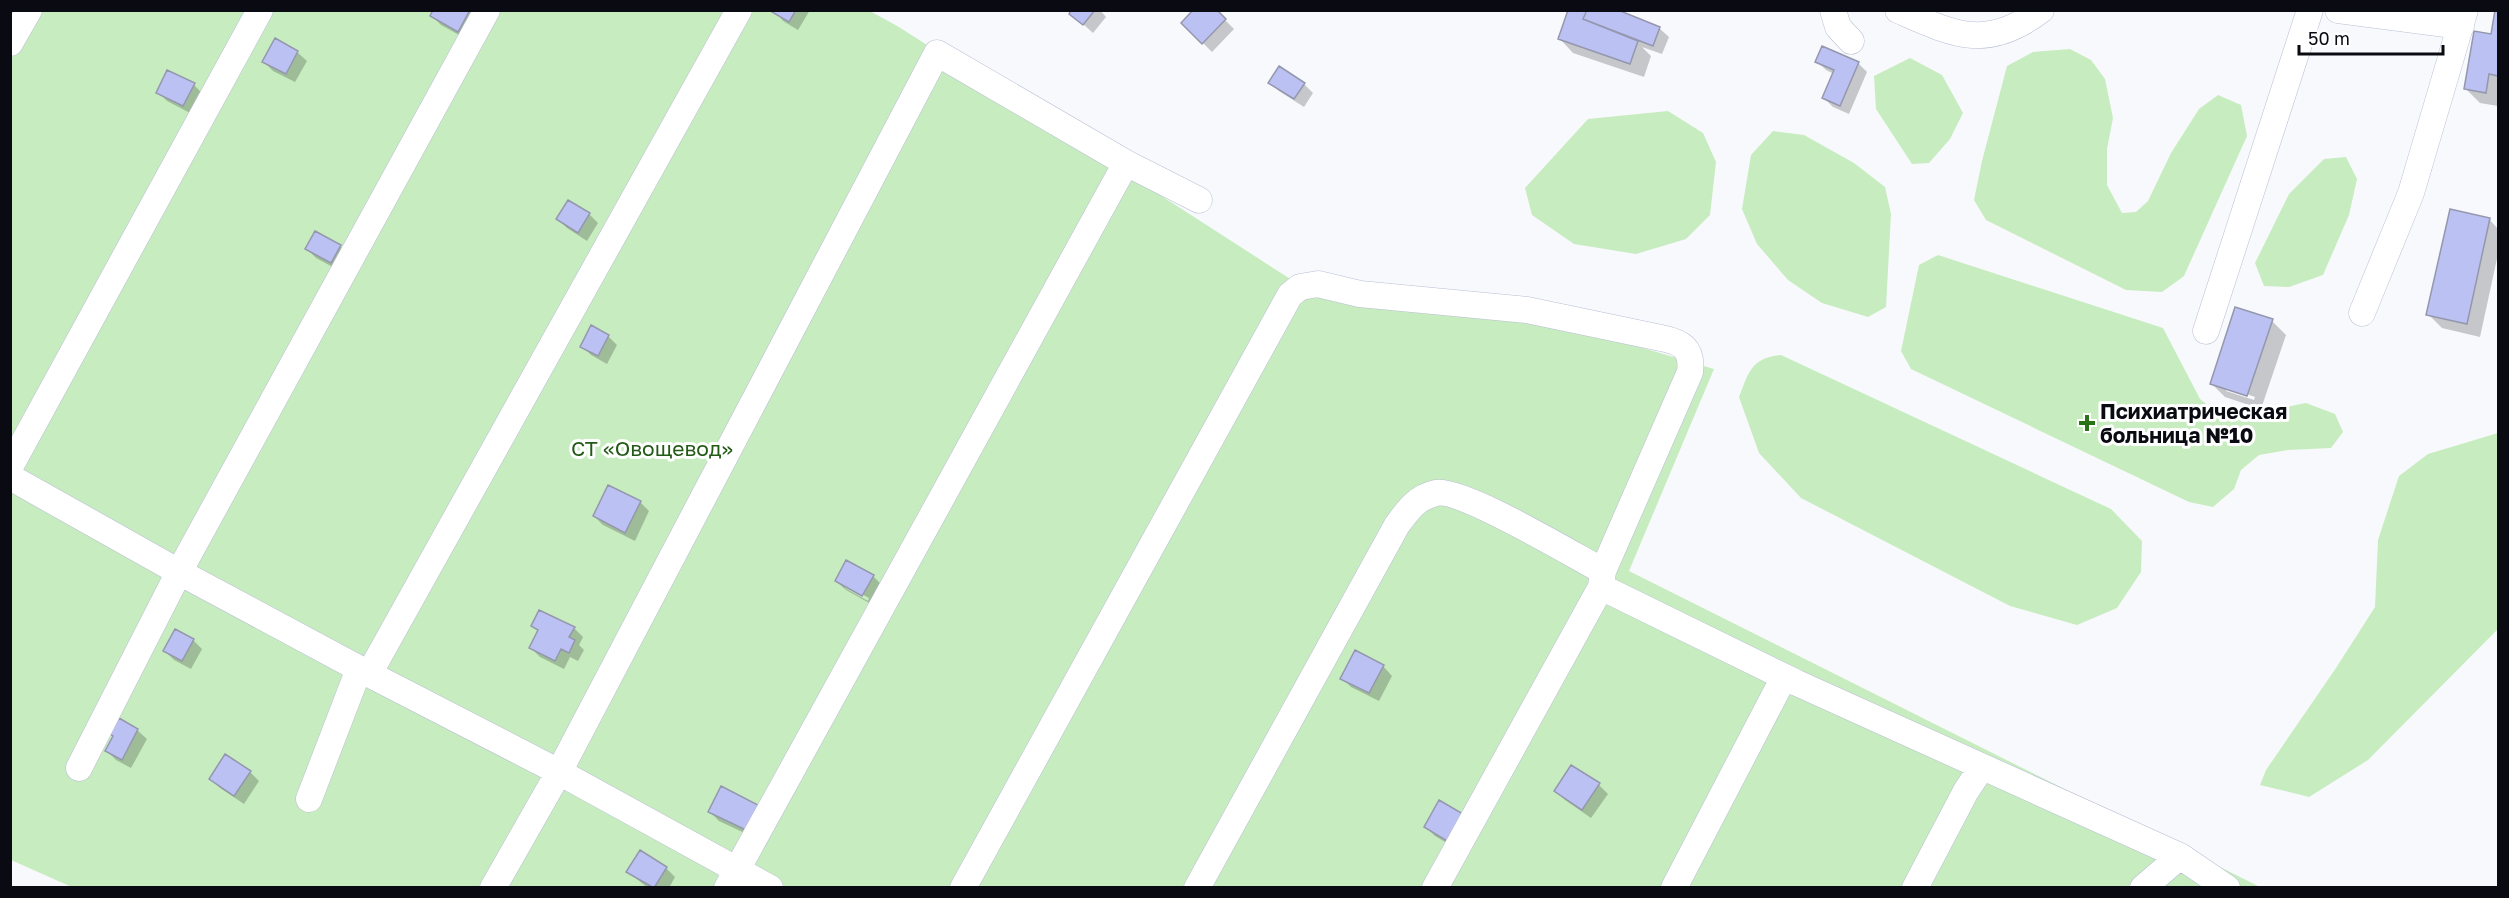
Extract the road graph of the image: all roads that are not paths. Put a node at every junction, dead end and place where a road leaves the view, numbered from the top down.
1 (29, 10) edge
2 (260, 10) edge
3 (487, 10) edge
4 (739, 10) edge
5 (1833, 10) edge
6 (1898, 10) edge
7 (2041, 10) edge
8 (2310, 10) edge
9 (2338, 10) edge
10 (2463, 18) edge
11 (1851, 41) dead end
12 (10, 43) edge
13 (1126, 163) junction
14 (1198, 200) dead end
15 (2362, 313) dead end
16 (2206, 331) dead end
17 (10, 468) edge
18 (10, 477) edge
19 (179, 572) junction
20 (1602, 579) junction
21 (364, 672) junction
22 (1784, 677) junction
23 (1982, 766) junction
24 (79, 768) dead end
25 (559, 772) junction
26 (309, 799) dead end
27 (2180, 856) junction
28 (732, 879) edge
29 (493, 888) edge
30 (770, 888) edge
31 (963, 888) edge
32 (1197, 888) edge
33 (1435, 888) edge
34 (1674, 888) edge
35 (1915, 888) edge
36 (2143, 888) edge
37 (2227, 888) edge

1 - 12 street
2 - 17 street
3 - 19 street
4 - 21 street
5 - 11 street
6 - 7 street
8 - 16 street
9 - 10 street
10 - 15 street
13 - 14 street
13 - 25 street
13 - 28 street
18 - 19 street
19 - 21 street
19 - 24 street
20 - 22 street
20 - 31 street
20 - 32 street
20 - 33 street
21 - 25 street
21 - 26 street
22 - 23 street
22 - 34 street
23 - 27 street
23 - 35 street
25 - 28 street
25 - 29 street
27 - 36 street
27 - 37 street
28 - 30 street

